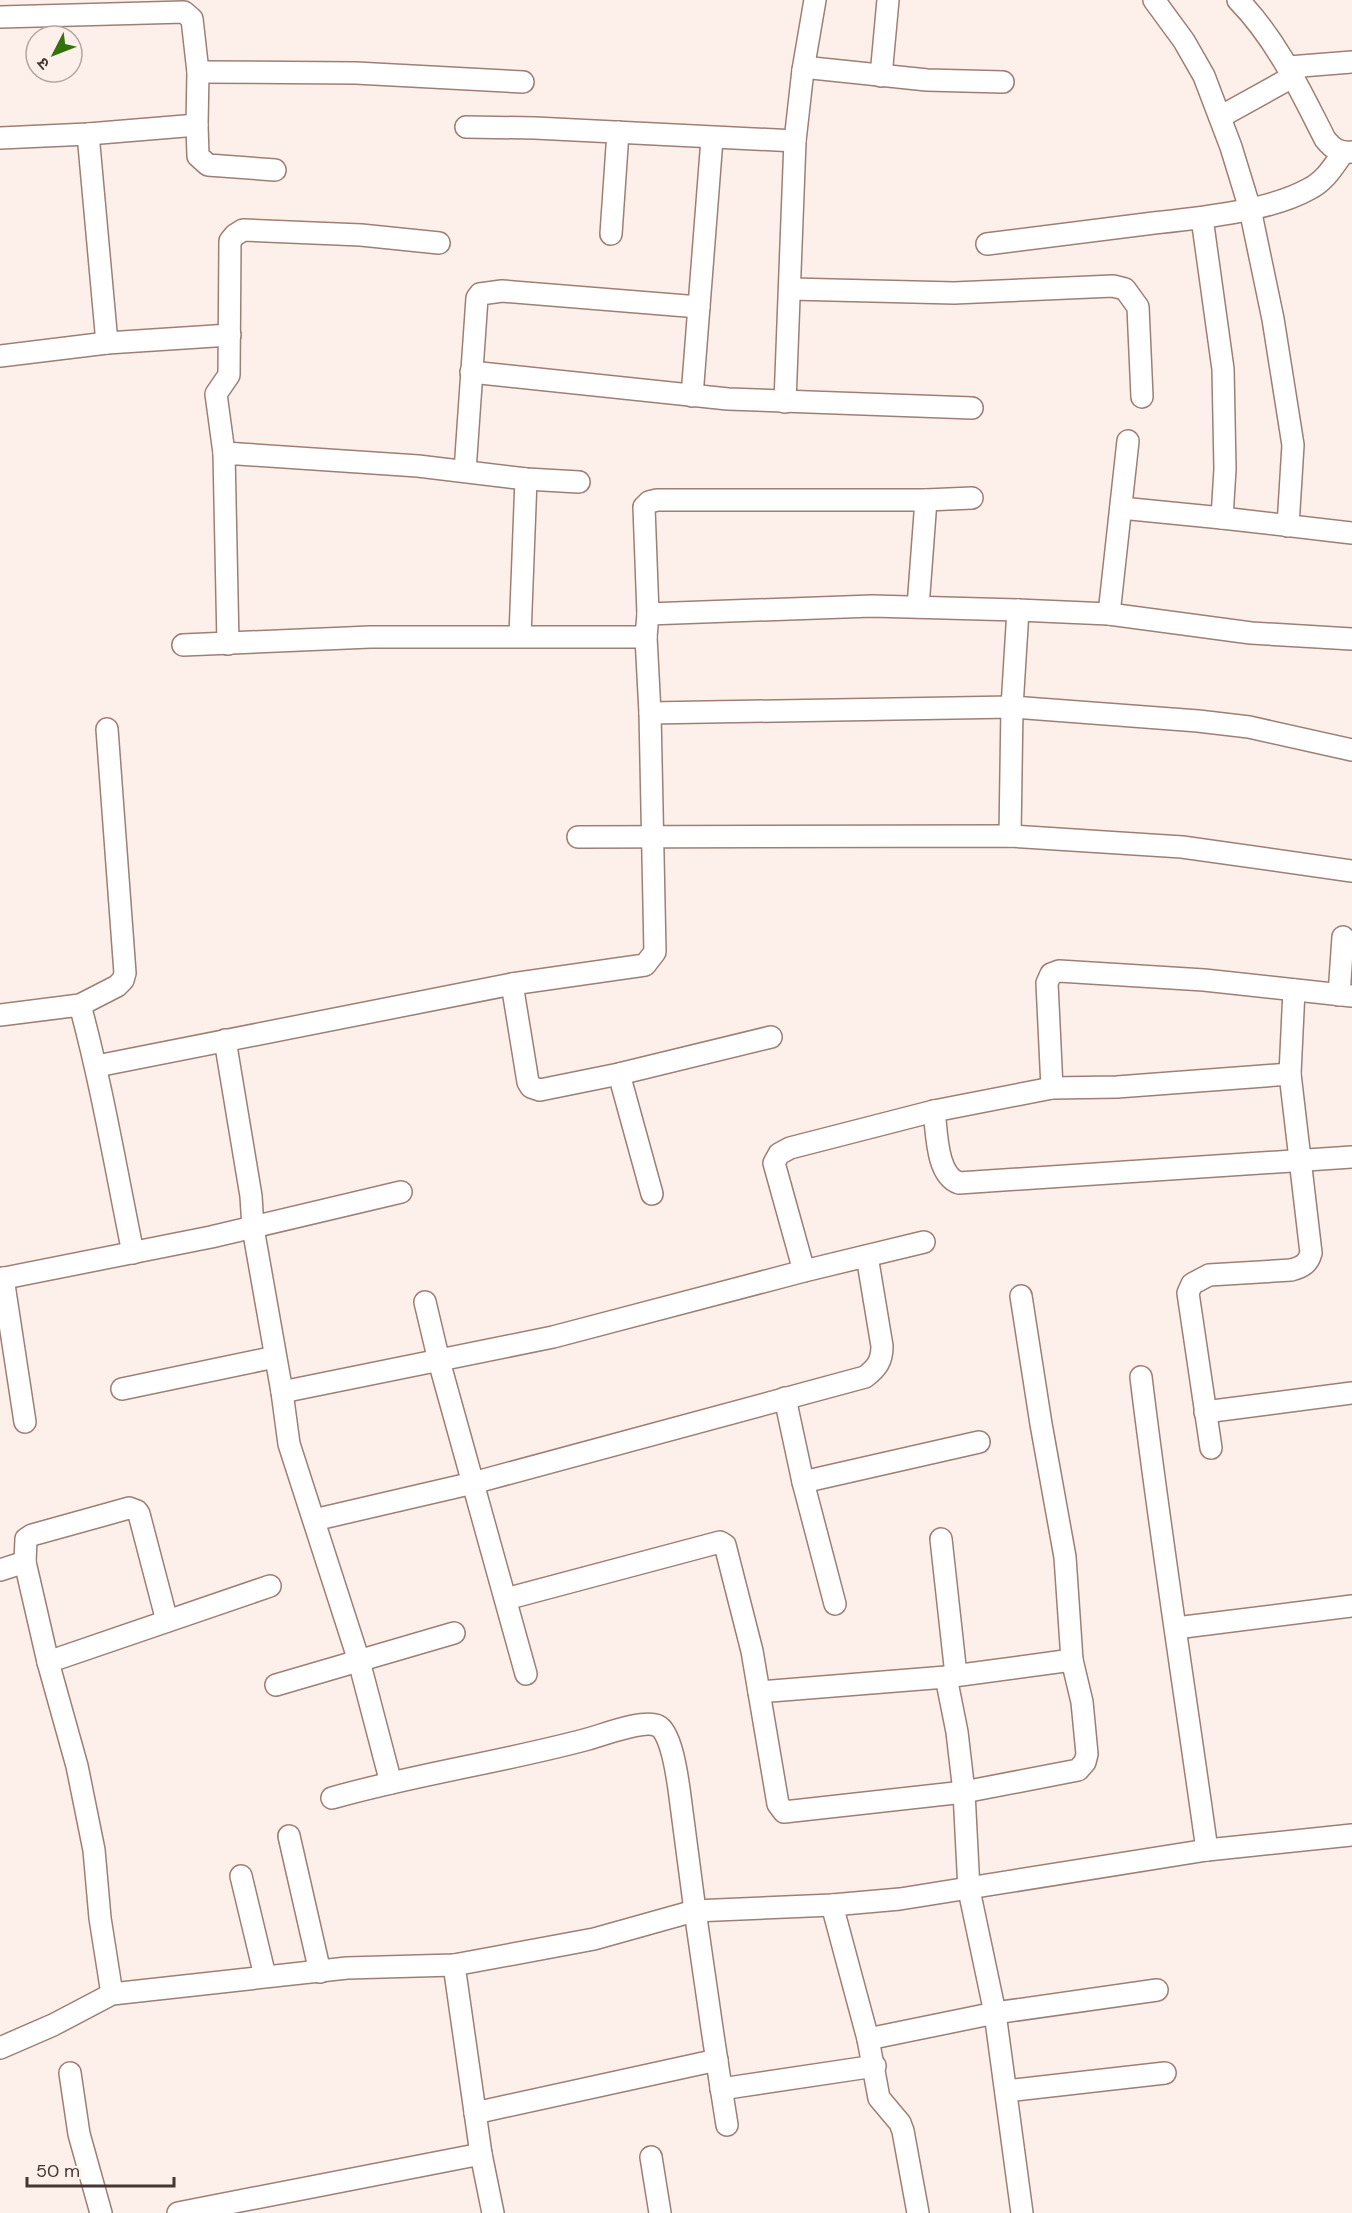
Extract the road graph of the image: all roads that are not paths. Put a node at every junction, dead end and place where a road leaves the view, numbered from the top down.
1 (814, 0) edge
2 (888, 0) edge
3 (1154, 0) edge
4 (1238, 0) edge
5 (141, 7) edge
6 (0, 17) edge
7 (1352, 62) edge
8 (803, 70) junction
9 (198, 72) junction
10 (1291, 72) junction
11 (881, 76) junction
12 (522, 82) dead end
13 (1003, 82) dead end
14 (1220, 117) junction
15 (197, 125) junction
16 (466, 127) dead end
17 (618, 132) junction
18 (88, 134) junction
19 (0, 138) edge
20 (712, 139) junction
21 (795, 141) junction
22 (1347, 153) edge
23 (275, 170) dead end
24 (1250, 209) junction
25 (1202, 218) junction
26 (612, 234) dead end
27 (439, 243) dead end
28 (987, 244) dead end
29 (791, 289) junction
30 (699, 307) junction
31 (230, 335) junction
32 (107, 343) junction
33 (0, 356) edge
34 (471, 372) junction
35 (692, 396) junction
36 (1142, 397) dead end
37 (785, 402) junction
38 (972, 408) dead end
39 (1128, 441) dead end
40 (224, 453) junction
41 (465, 471) junction
42 (526, 479) junction
43 (579, 482) dead end
44 (972, 498) dead end
45 (926, 500) junction
46 (1121, 508) junction
47 (1222, 518) junction
48 (1288, 526) junction
49 (1352, 533) edge
50 (918, 607) junction
51 (1018, 610) junction
52 (648, 614) junction
53 (1109, 614) junction
54 (520, 636) junction
55 (646, 637) junction
56 (1352, 639) edge
57 (228, 644) junction
58 (183, 645) dead end
59 (1012, 707) junction
60 (650, 713) junction
61 (106, 729) dead end
62 (1352, 750) edge
63 (1010, 836) junction
64 (578, 837) dead end
65 (653, 838) junction
66 (1352, 871) edge
67 (1343, 937) dead end
68 (512, 984) junction
69 (1294, 990) junction
70 (1346, 996) edge
71 (80, 1005) junction
72 (0, 1015) edge
73 (771, 1037) dead end
74 (225, 1040) junction
75 (97, 1066) junction
76 (619, 1074) junction
77 (1290, 1074) junction
78 (1052, 1088) junction
79 (934, 1111) junction
80 (1352, 1157) edge
81 (1301, 1161) junction
82 (401, 1192) dead end
83 (652, 1194) dead end
84 (253, 1228) junction
85 (924, 1242) dead end
86 (133, 1253) junction
87 (867, 1256) junction
88 (804, 1271) junction
89 (2, 1279) edge
90 (1021, 1296) dead end
91 (425, 1302) dead end
92 (275, 1357) junction
93 (439, 1361) junction
94 (1141, 1377) dead end
95 (122, 1389) dead end
96 (282, 1392) junction
97 (1352, 1393) edge
98 (785, 1398) junction
99 (1205, 1412) junction
100 (25, 1422) dead end
101 (979, 1442) dead end
102 (1210, 1448) dead end
103 (803, 1482) junction
104 (473, 1483) junction
105 (314, 1520) junction
106 (941, 1539) dead end
107 (25, 1562) junction
108 (0, 1570) edge
109 (270, 1586) dead end
110 (506, 1599) junction
111 (835, 1604) dead end
112 (1352, 1606) edge
113 (167, 1621) junction
114 (1176, 1628) junction
115 (454, 1633) dead end
116 (1072, 1660) junction
117 (359, 1661) junction
118 (48, 1662) junction
119 (526, 1674) dead end
120 (951, 1676) junction
121 (276, 1685) dead end
122 (759, 1692) junction
123 (391, 1783) junction
124 (964, 1792) junction
125 (332, 1798) dead end
126 (1352, 1835) edge
127 (289, 1836) dead end
128 (1207, 1850) junction
129 (241, 1876) dead end
130 (969, 1890) junction
131 (832, 1905) junction
132 (694, 1911) junction
133 (454, 1965) junction
134 (320, 1972) junction
135 (265, 1977) junction
136 (1157, 1990) dead end
137 (112, 1994) junction
138 (995, 2013) junction
139 (868, 2039) junction
140 (0, 2048) edge
141 (717, 2060) junction
142 (875, 2066) junction
143 (70, 2073) dead end
144 (1165, 2073) dead end
145 (721, 2089) junction
146 (1006, 2091) junction
147 (475, 2114) junction
148 (727, 2125) dead end
149 (481, 2154) junction
150 (651, 2157) dead end
151 (101, 2213) edge
152 (178, 2213) edge
153 (493, 2213) edge
154 (660, 2213) edge
155 (918, 2213) edge
156 (1022, 2213) edge

1 - 8 street
2 - 11 street
3 - 14 street
4 - 10 street
5 - 6 street
5 - 9 street
7 - 10 street
8 - 11 street
8 - 21 street
9 - 12 street
9 - 15 street
10 - 14 street
10 - 22 street
11 - 13 street
14 - 24 street
15 - 18 street
15 - 23 street
16 - 17 street
17 - 20 street
17 - 26 street
18 - 19 street
18 - 32 street
20 - 21 street
20 - 30 street
21 - 29 street
22 - 24 street
24 - 25 street
24 - 48 street
25 - 28 street
25 - 47 street
27 - 31 street
29 - 36 street
29 - 37 street
30 - 34 street
30 - 35 street
31 - 32 street
31 - 40 street
32 - 33 street
34 - 35 street
34 - 41 street
35 - 37 street
37 - 38 street
39 - 46 street
40 - 41 street
40 - 57 street
41 - 42 street
42 - 43 street
42 - 54 street
44 - 45 street
45 - 50 street
45 - 52 street
46 - 47 street
46 - 53 street
47 - 48 street
48 - 49 street
50 - 51 street
50 - 52 street
51 - 53 street
51 - 59 street
52 - 55 street
53 - 56 street
54 - 55 street
54 - 57 street
55 - 60 street
57 - 58 street
59 - 60 street
59 - 62 street
59 - 63 street
60 - 65 street
61 - 71 street
63 - 65 street
63 - 66 street
64 - 65 street
65 - 68 street
67 - 70 street
68 - 74 street
68 - 76 street
69 - 70 street
69 - 77 street
69 - 78 street
71 - 72 street
71 - 75 street
73 - 76 street
74 - 75 street
74 - 84 street
75 - 86 street
76 - 83 street
77 - 78 street
77 - 81 street
78 - 79 street
79 - 81 street
79 - 88 street
80 - 81 street
81 - 99 street
82 - 84 street
84 - 86 street
84 - 92 street
85 - 87 street
86 - 89 street
87 - 88 street
87 - 98 street
88 - 93 street
89 - 100 street
90 - 116 street
91 - 93 street
92 - 95 street
92 - 96 street
93 - 96 street
93 - 104 street
94 - 114 street
96 - 105 street
97 - 99 street
98 - 103 street
98 - 104 street
99 - 102 street
101 - 103 street
103 - 111 street
104 - 105 street
104 - 110 street
105 - 117 street
106 - 120 street
107 - 108 street
107 - 113 street
107 - 118 street
109 - 113 street
110 - 119 street
110 - 122 street
112 - 114 street
113 - 118 street
114 - 128 street
115 - 117 street
116 - 120 street
116 - 124 street
117 - 121 street
117 - 123 street
118 - 137 street
120 - 122 street
120 - 124 street
122 - 124 street
123 - 125 street
123 - 132 street
124 - 130 street
126 - 128 street
127 - 134 street
128 - 130 street
129 - 135 street
130 - 131 street
130 - 138 street
131 - 132 street
131 - 139 street
132 - 133 street
132 - 141 street
133 - 134 street
133 - 147 street
134 - 135 street
135 - 137 street
136 - 138 street
137 - 140 street
138 - 139 street
138 - 146 street
139 - 142 street
141 - 145 street
141 - 147 street
142 - 145 street
142 - 155 street
143 - 151 street
144 - 146 street
145 - 148 street
146 - 156 street
147 - 149 street
149 - 152 street
149 - 153 street
150 - 154 street

